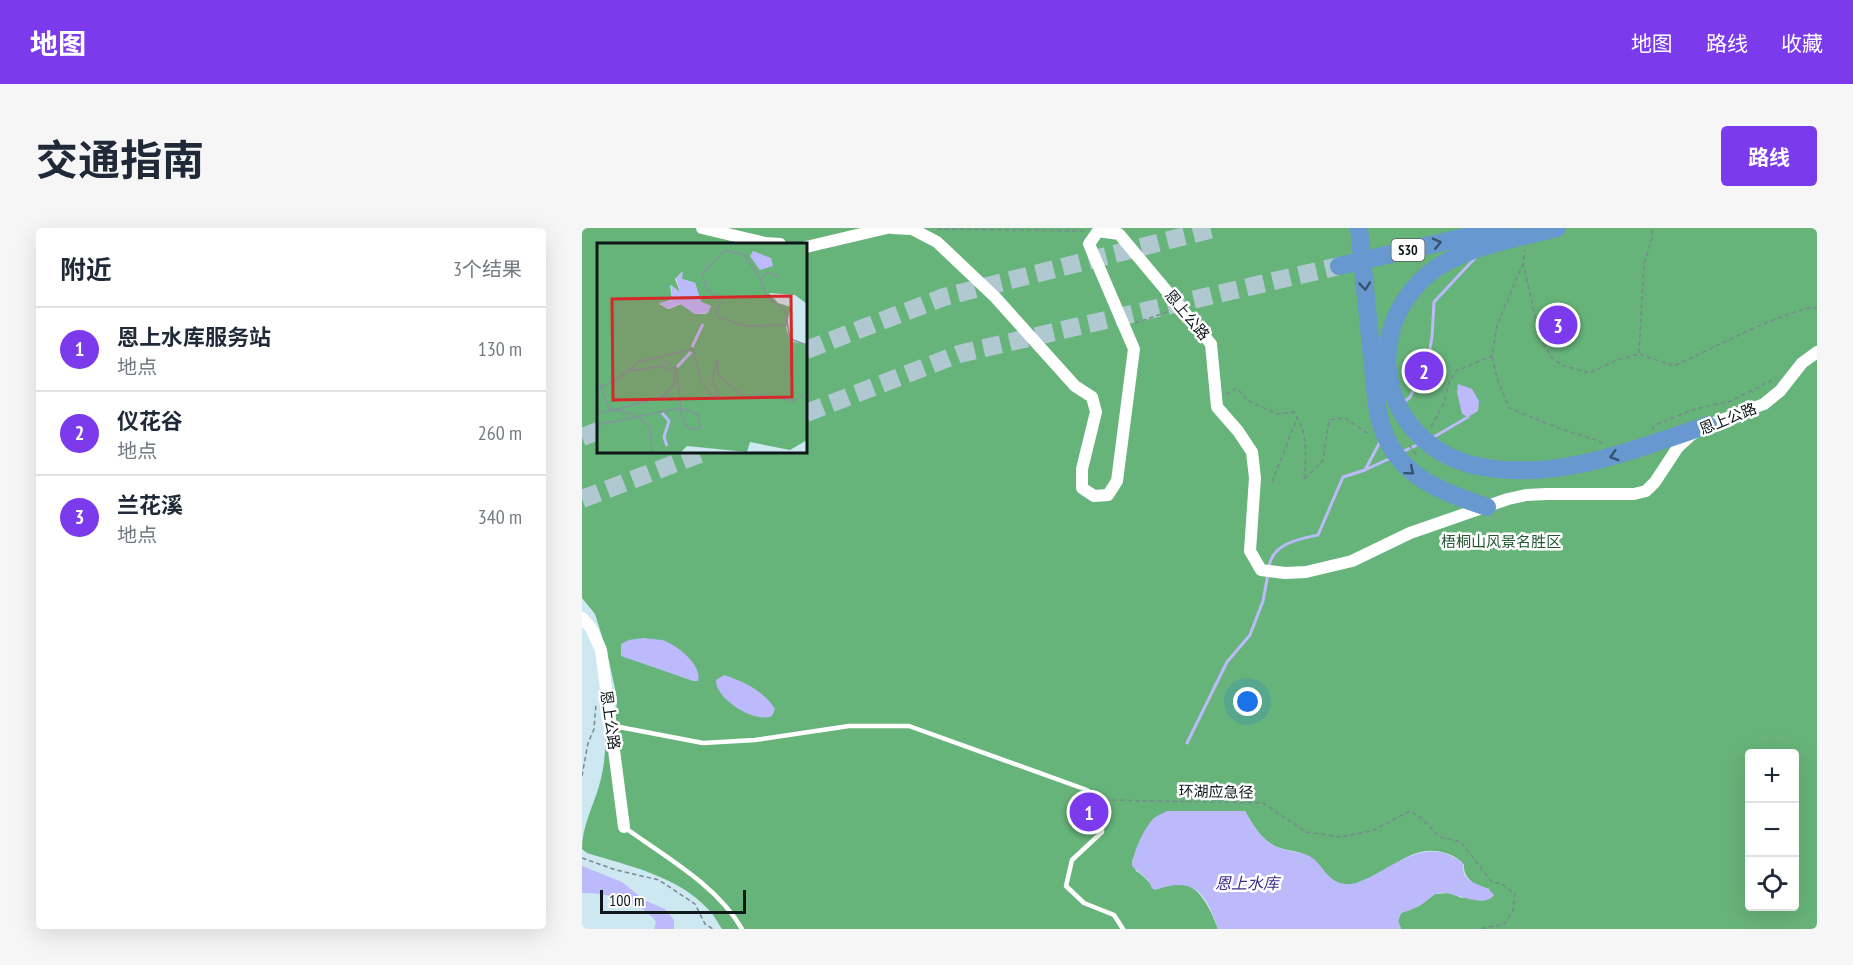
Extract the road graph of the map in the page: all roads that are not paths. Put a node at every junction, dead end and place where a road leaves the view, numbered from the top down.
1 (702, 228) edge
2 (887, 228) edge
3 (892, 228) edge
4 (1359, 228) edge
5 (1504, 228) edge
6 (1557, 228) edge
7 (765, 243) edge
8 (807, 247) edge
9 (1339, 266) tunnel mouth
10 (1817, 352) edge
11 (1708, 425) junction
12 (1486, 507) junction
13 (582, 618) edge
14 (611, 726) junction
15 (624, 827) joint
16 (742, 929) edge
17 (1123, 929) edge

1 - 7 street
2 - 8 street
3 - 12 street, 恩上公路
4 -> 12 highway
9 -> 5 highway, S30
11 -> 6 highway
10 - 11 street, 恩上公路
11 - 12 street, 恩上公路
13 - 14 street, 恩上公路
14 - 15 street, 恩上公路
14 - 17 lane
15 - 16 lane

